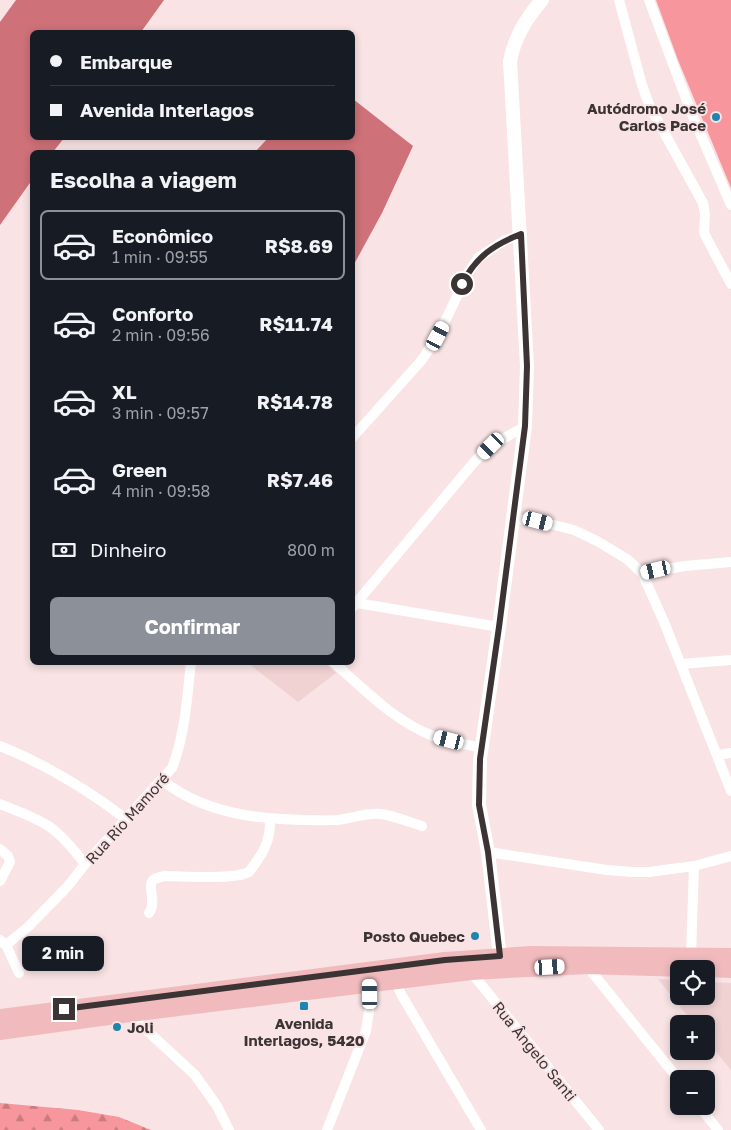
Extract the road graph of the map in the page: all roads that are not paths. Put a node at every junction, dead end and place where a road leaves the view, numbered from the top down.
1 (542, 0) edge
2 (619, 0) edge
3 (649, 0) edge
4 (731, 205) edge
5 (521, 234) junction
6 (731, 284) edge
7 (525, 426) junction
8 (355, 435) edge
9 (512, 519) junction
10 (731, 562) edge
11 (642, 573) junction
12 (355, 606) edge
13 (499, 627) junction
14 (731, 660) edge
15 (681, 664) junction
16 (192, 665) edge
17 (336, 665) edge
18 (0, 746) edge
19 (481, 748) junction
20 (731, 753) edge
21 (717, 755) junction
22 (162, 780) junction
23 (731, 791) edge
24 (0, 804) edge
25 (126, 819) junction
26 (270, 819) junction
27 (422, 826) dead end
28 (0, 849) edge
29 (488, 852) junction
30 (731, 856) edge
31 (86, 864) junction
32 (694, 866) junction
33 (0, 881) edge
34 (149, 913) dead end
35 (3, 942) edge
36 (731, 956) edge
37 (687, 960) edge
38 (702, 960) edge
39 (670, 961) edge
40 (501, 963) junction
41 (670, 963) edge
42 (587, 966) junction
43 (715, 970) edge
44 (731, 970) edge
45 (471, 972) junction
46 (18, 973) dead end
47 (395, 981) junction
48 (370, 984) junction
49 (118, 1002) junction
50 (130, 1014) junction
51 (0, 1017) edge
52 (0, 1032) edge
53 (671, 1070) edge
54 (707, 1115) edge
55 (230, 1130) edge
56 (327, 1130) edge
57 (481, 1130) edge
58 (599, 1130) edge
59 (718, 1130) edge

1 - 5 street
2 - 6 street
3 - 4 street
5 - 7 street
5 - 8 street
7 - 9 street
7 - 12 street
9 - 11 street
9 - 13 street
10 - 11 street
11 - 15 street
12 - 13 street
13 - 19 street
14 - 15 street
15 - 21 street
16 - 22 street, Rua Rio Mamoré
17 - 19 street
18 - 25 street
19 - 29 street
20 - 21 street
21 - 23 street
22 - 25 street, Rua Rio Mamoré
22 - 26 street
24 - 31 street
25 - 31 street, Rua Rio Mamoré
26 - 27 street
26 - 34 street
28 - 33 street
29 - 32 street
29 - 40 street
30 - 32 street
31 - 35 street, Rua Rio Mamoré
32 - 37 street
35 - 46 street
36 - 38 main road
39 - 40 main road
40 - 42 main road
40 - 45 main road
40 - 49 main road
41 - 42 main road
42 - 53 street
43 - 44 main road
45 - 47 main road
45 - 58 street, Rua Ângelo Santi
47 - 48 main road
47 - 57 street
48 - 50 main road
48 - 56 street
49 - 50 street
49 - 51 main road
50 - 52 main road
50 - 55 street
54 - 59 street

